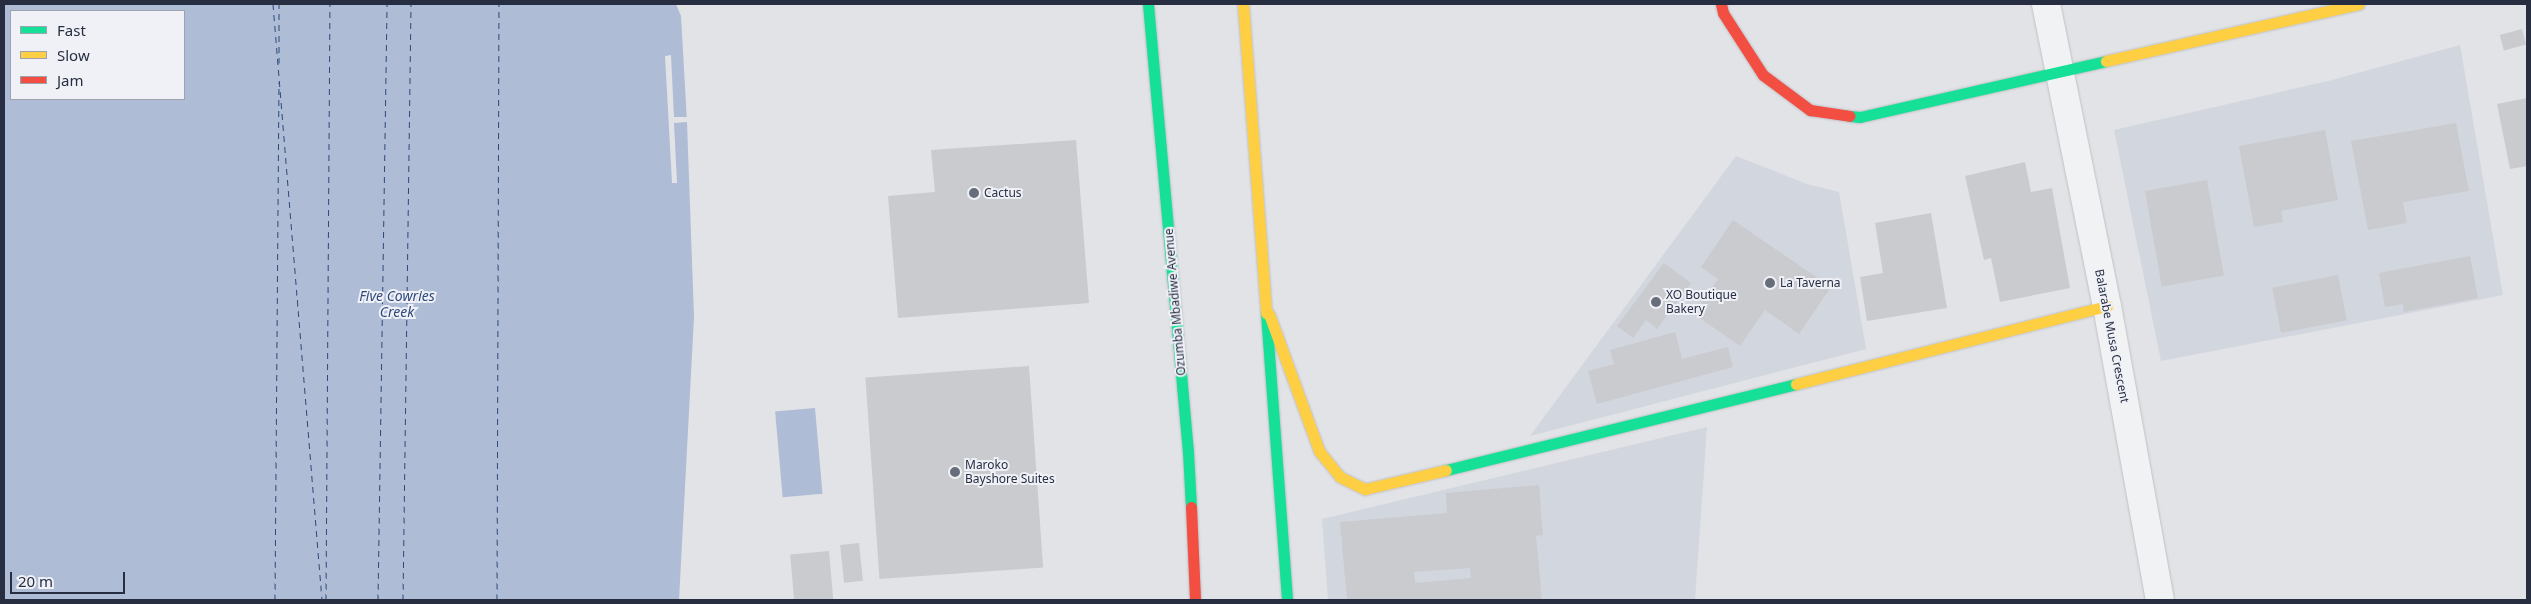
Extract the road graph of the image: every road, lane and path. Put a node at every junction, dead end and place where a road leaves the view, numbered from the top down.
1 (1148, 4) edge
2 (1243, 4) edge
3 (1721, 4) edge
4 (2046, 4) edge
5 (2360, 4) edge
6 (2059, 72) junction
7 (1266, 303) junction
8 (2106, 306) junction
9 (1195, 600) edge
10 (1287, 600) edge
11 (2160, 600) edge

1 - 9 main road, Ozumba Mbadiwe Avenue
2 - 7 main road
3 - 6 main road
4 - 6 street, Balarabe Musa Crescent
5 - 6 main road
6 - 8 street, Balarabe Musa Crescent
7 - 8 main road
7 - 10 main road
8 - 11 street, Balarabe Musa Crescent

